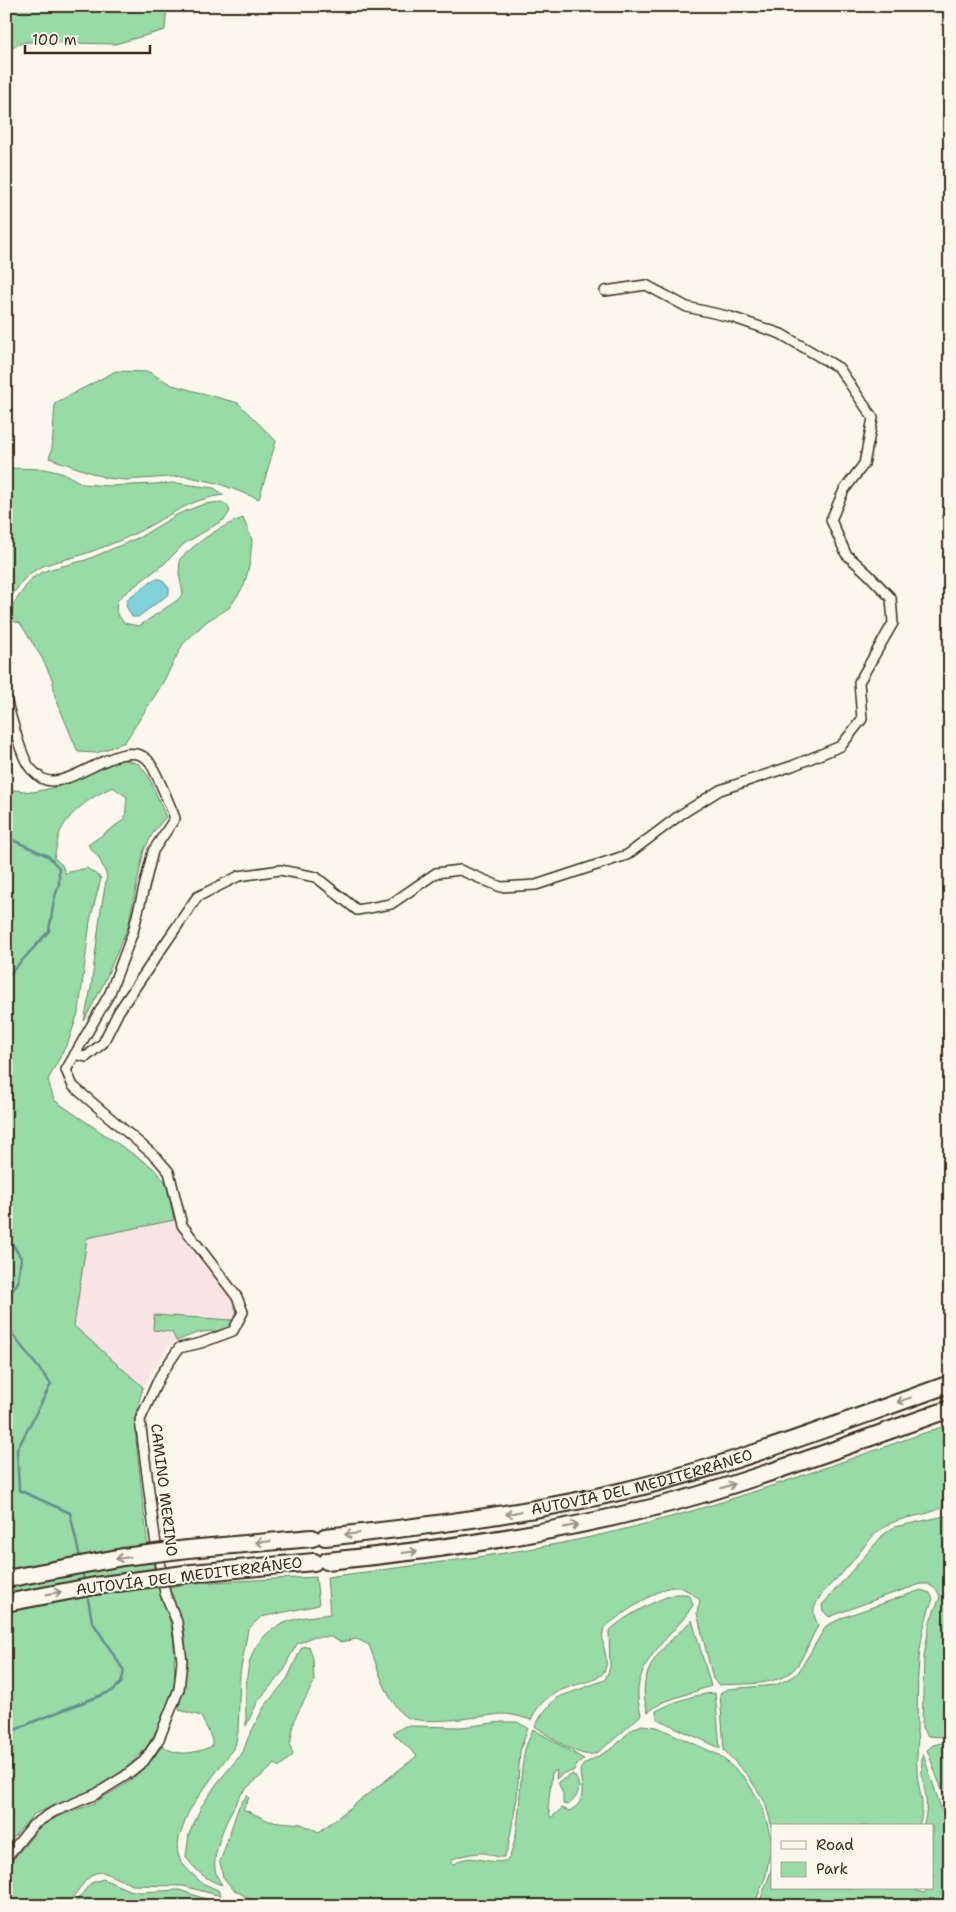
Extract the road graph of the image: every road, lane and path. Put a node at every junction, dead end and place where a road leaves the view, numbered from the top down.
1 (605, 290) dead end
2 (6, 700) edge
3 (75, 1054) junction
4 (950, 1384) edge
5 (950, 1409) edge
6 (6, 1579) edge
7 (6, 1603) edge
8 (6, 1858) edge

1 - 3 street
2 - 3 street, CAMINO MERINO
3 - 8 street, CAMINO MERINO
4 -> 6 highway, AUTOVÍA DEL MEDITERRÁNEO, bridge
7 -> 5 highway, AUTOVÍA DEL MEDITERRÁNEO, bridge

